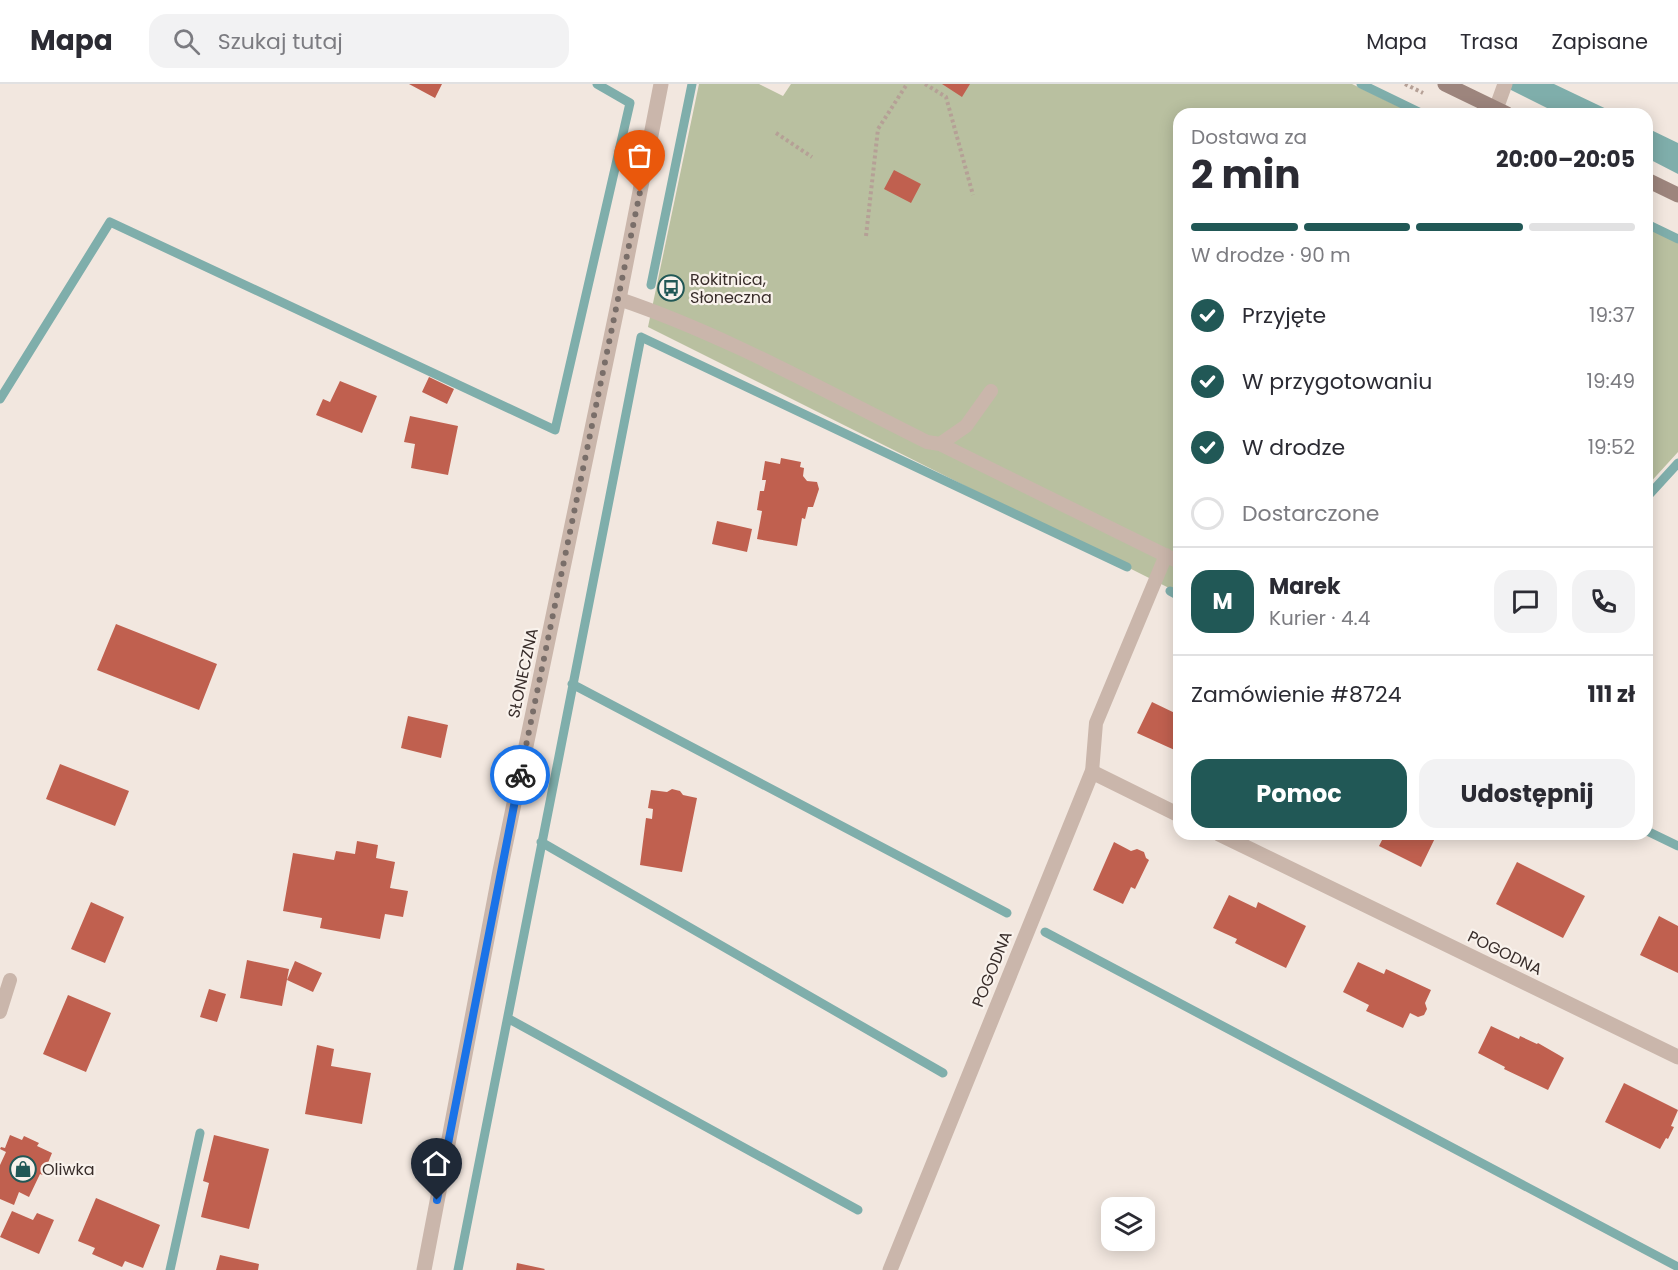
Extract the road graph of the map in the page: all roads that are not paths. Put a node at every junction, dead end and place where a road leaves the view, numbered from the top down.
1 (661, 84) edge
2 (1445, 84) edge
3 (1504, 87) edge
4 (1495, 108) edge
5 (1501, 108) edge
6 (1653, 183) edge
7 (1678, 195) edge
8 (619, 299) junction
9 (991, 391) dead end
10 (940, 444) junction
11 (1166, 555) junction
12 (1173, 559) edge
13 (1092, 772) junction
14 (1173, 812) edge
15 (1231, 840) edge
16 (10, 980) dead end
17 (0, 1012) edge
18 (1678, 1057) edge
19 (424, 1270) edge
20 (890, 1270) edge

1 - 8 street, SŁONECZNA
2 - 4 main road
3 - 5 street
6 - 7 main road
8 - 10 lane
8 - 19 street, SŁONECZNA
9 - 10 lane
10 - 11 lane
11 - 12 lane
11 - 13 lane
13 - 14 street
13 - 20 street, POGODNA
15 - 18 street, POGODNA
16 - 17 lane

